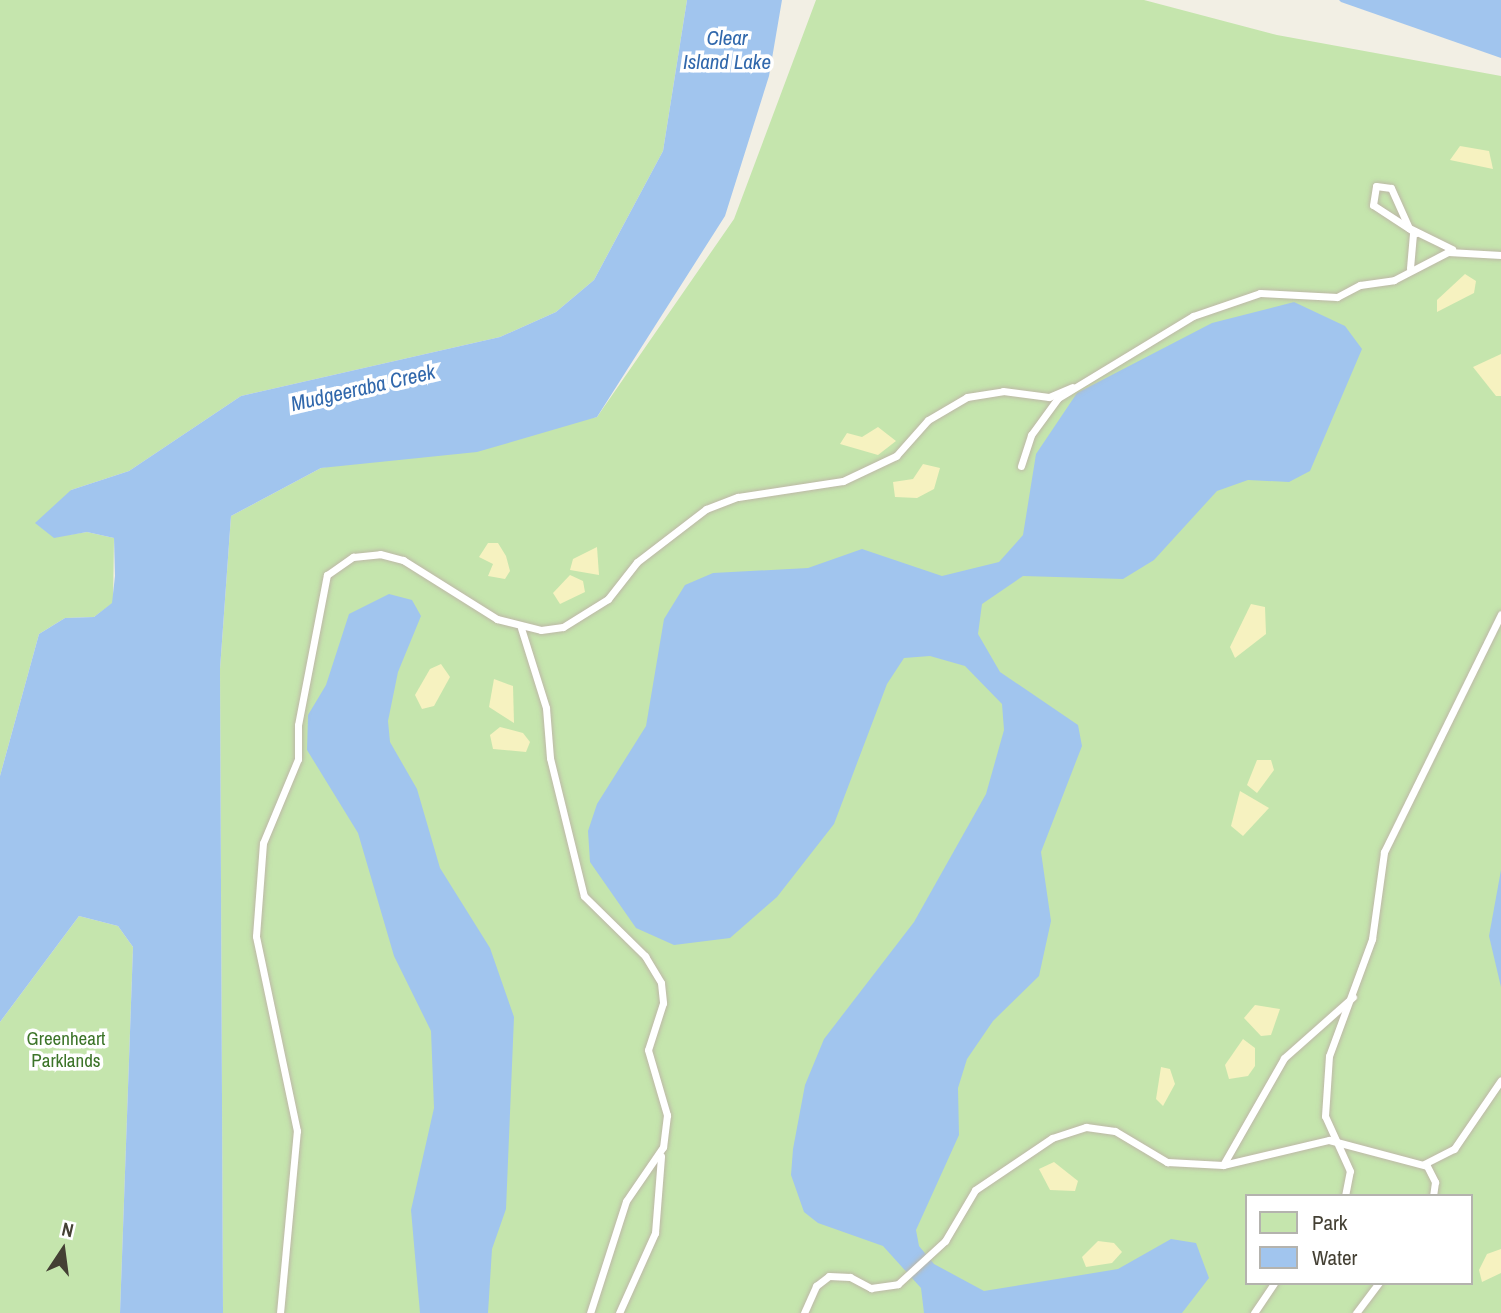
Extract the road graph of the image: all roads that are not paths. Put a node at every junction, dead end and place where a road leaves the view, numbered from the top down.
1 (1414, 233) junction
2 (1477, 252) junction
3 (1501, 255) edge
4 (1409, 271) junction
5 (1072, 387) junction
6 (1021, 466) dead end
7 (1501, 614) edge
8 (521, 628) junction
9 (1353, 997) junction
10 (1501, 1080) edge
11 (1333, 1141) junction
12 (662, 1148) junction
13 (1423, 1164) junction
14 (1223, 1165) junction
15 (1345, 1194) edge
16 (1433, 1194) edge
17 (1273, 1285) edge
18 (1377, 1285) edge
19 (280, 1313) edge
20 (590, 1313) edge
21 (619, 1313) edge
22 (804, 1313) edge
23 (1254, 1313) edge
24 (1356, 1313) edge

1 - 1 lane
1 - 2 lane
1 - 4 lane
2 - 3 lane
2 - 4 lane
4 - 5 lane
5 - 6 lane
5 - 8 lane
7 - 9 lane
8 - 12 lane
8 - 19 lane
9 - 11 lane
9 - 14 lane
10 - 13 lane
11 - 13 lane
11 - 14 lane
11 - 15 lane
12 - 20 lane
12 - 21 lane
13 - 16 lane
14 - 22 lane
17 - 23 lane
18 - 24 lane

